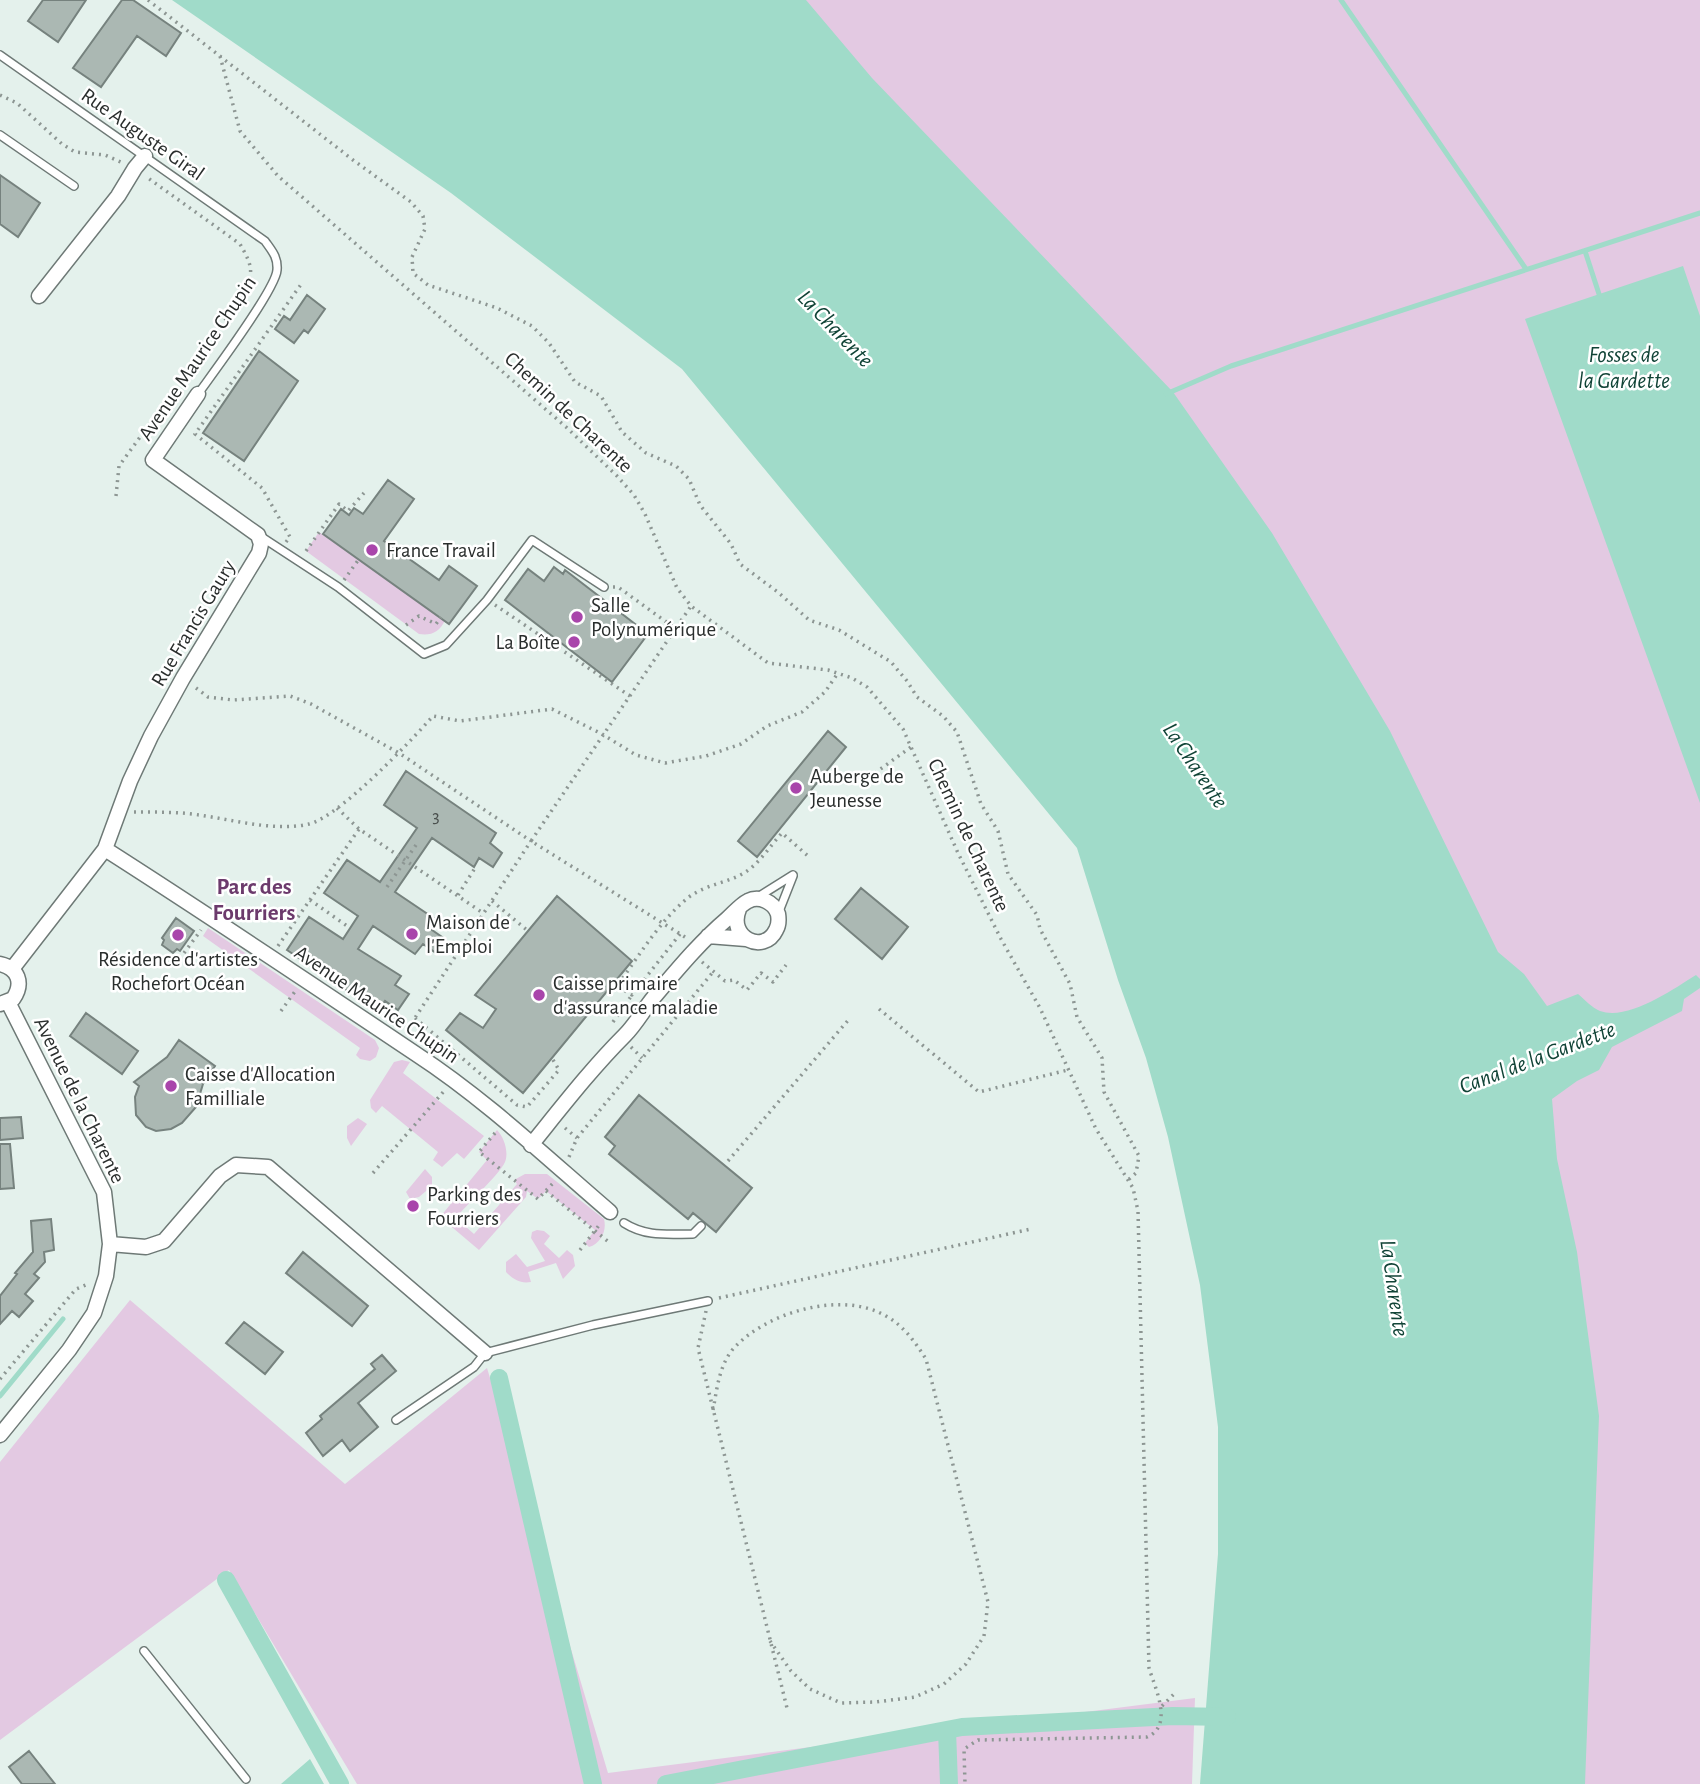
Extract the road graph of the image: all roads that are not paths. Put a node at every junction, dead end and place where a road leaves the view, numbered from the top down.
1 (0, 55) edge
2 (0, 135) edge
3 (145, 156) junction
4 (74, 186) dead end
5 (265, 241) joint
6 (39, 296) dead end
7 (198, 394) joint
8 (258, 535) junction
9 (604, 587) road end
10 (105, 849) junction
11 (753, 899) junction
12 (739, 909) junction
13 (778, 915) junction
14 (746, 939) junction
15 (699, 945) junction
16 (6, 966) edge
17 (4, 1003) edge
18 (531, 1145) junction
19 (610, 1212) road end
20 (624, 1223) dead end
21 (701, 1226) dead end
22 (110, 1244) junction
23 (708, 1301) road end
24 (485, 1353) junction
25 (396, 1420) dead end
26 (0, 1434) edge
27 (144, 1651) dead end
28 (246, 1780) dead end

1 - 3 lane, Rue Auguste Giral
2 - 4 lane
3 - 5 lane, Rue Auguste Giral
3 - 6 street
5 - 7 lane, Avenue Maurice Chupin
7 - 8 street, Avenue Maurice Chupin
8 - 9 lane
8 - 10 street, Rue Francis Gaury
10 - 16 street, Rue Francis Gaury
10 - 18 street, Avenue Maurice Chupin
11 - 12 street
11 - 13 street
11 - 13 lane
12 - 14 street
12 - 15 street
13 - 14 street
14 - 15 street
15 - 18 street
16 - 17 street
17 - 22 street, Avenue de la Charente
18 - 19 street, Avenue Maurice Chupin
20 - 21 lane
22 - 24 street
22 - 26 street, Avenue de la Charente
23 - 24 lane
24 - 25 lane
27 - 28 lane

